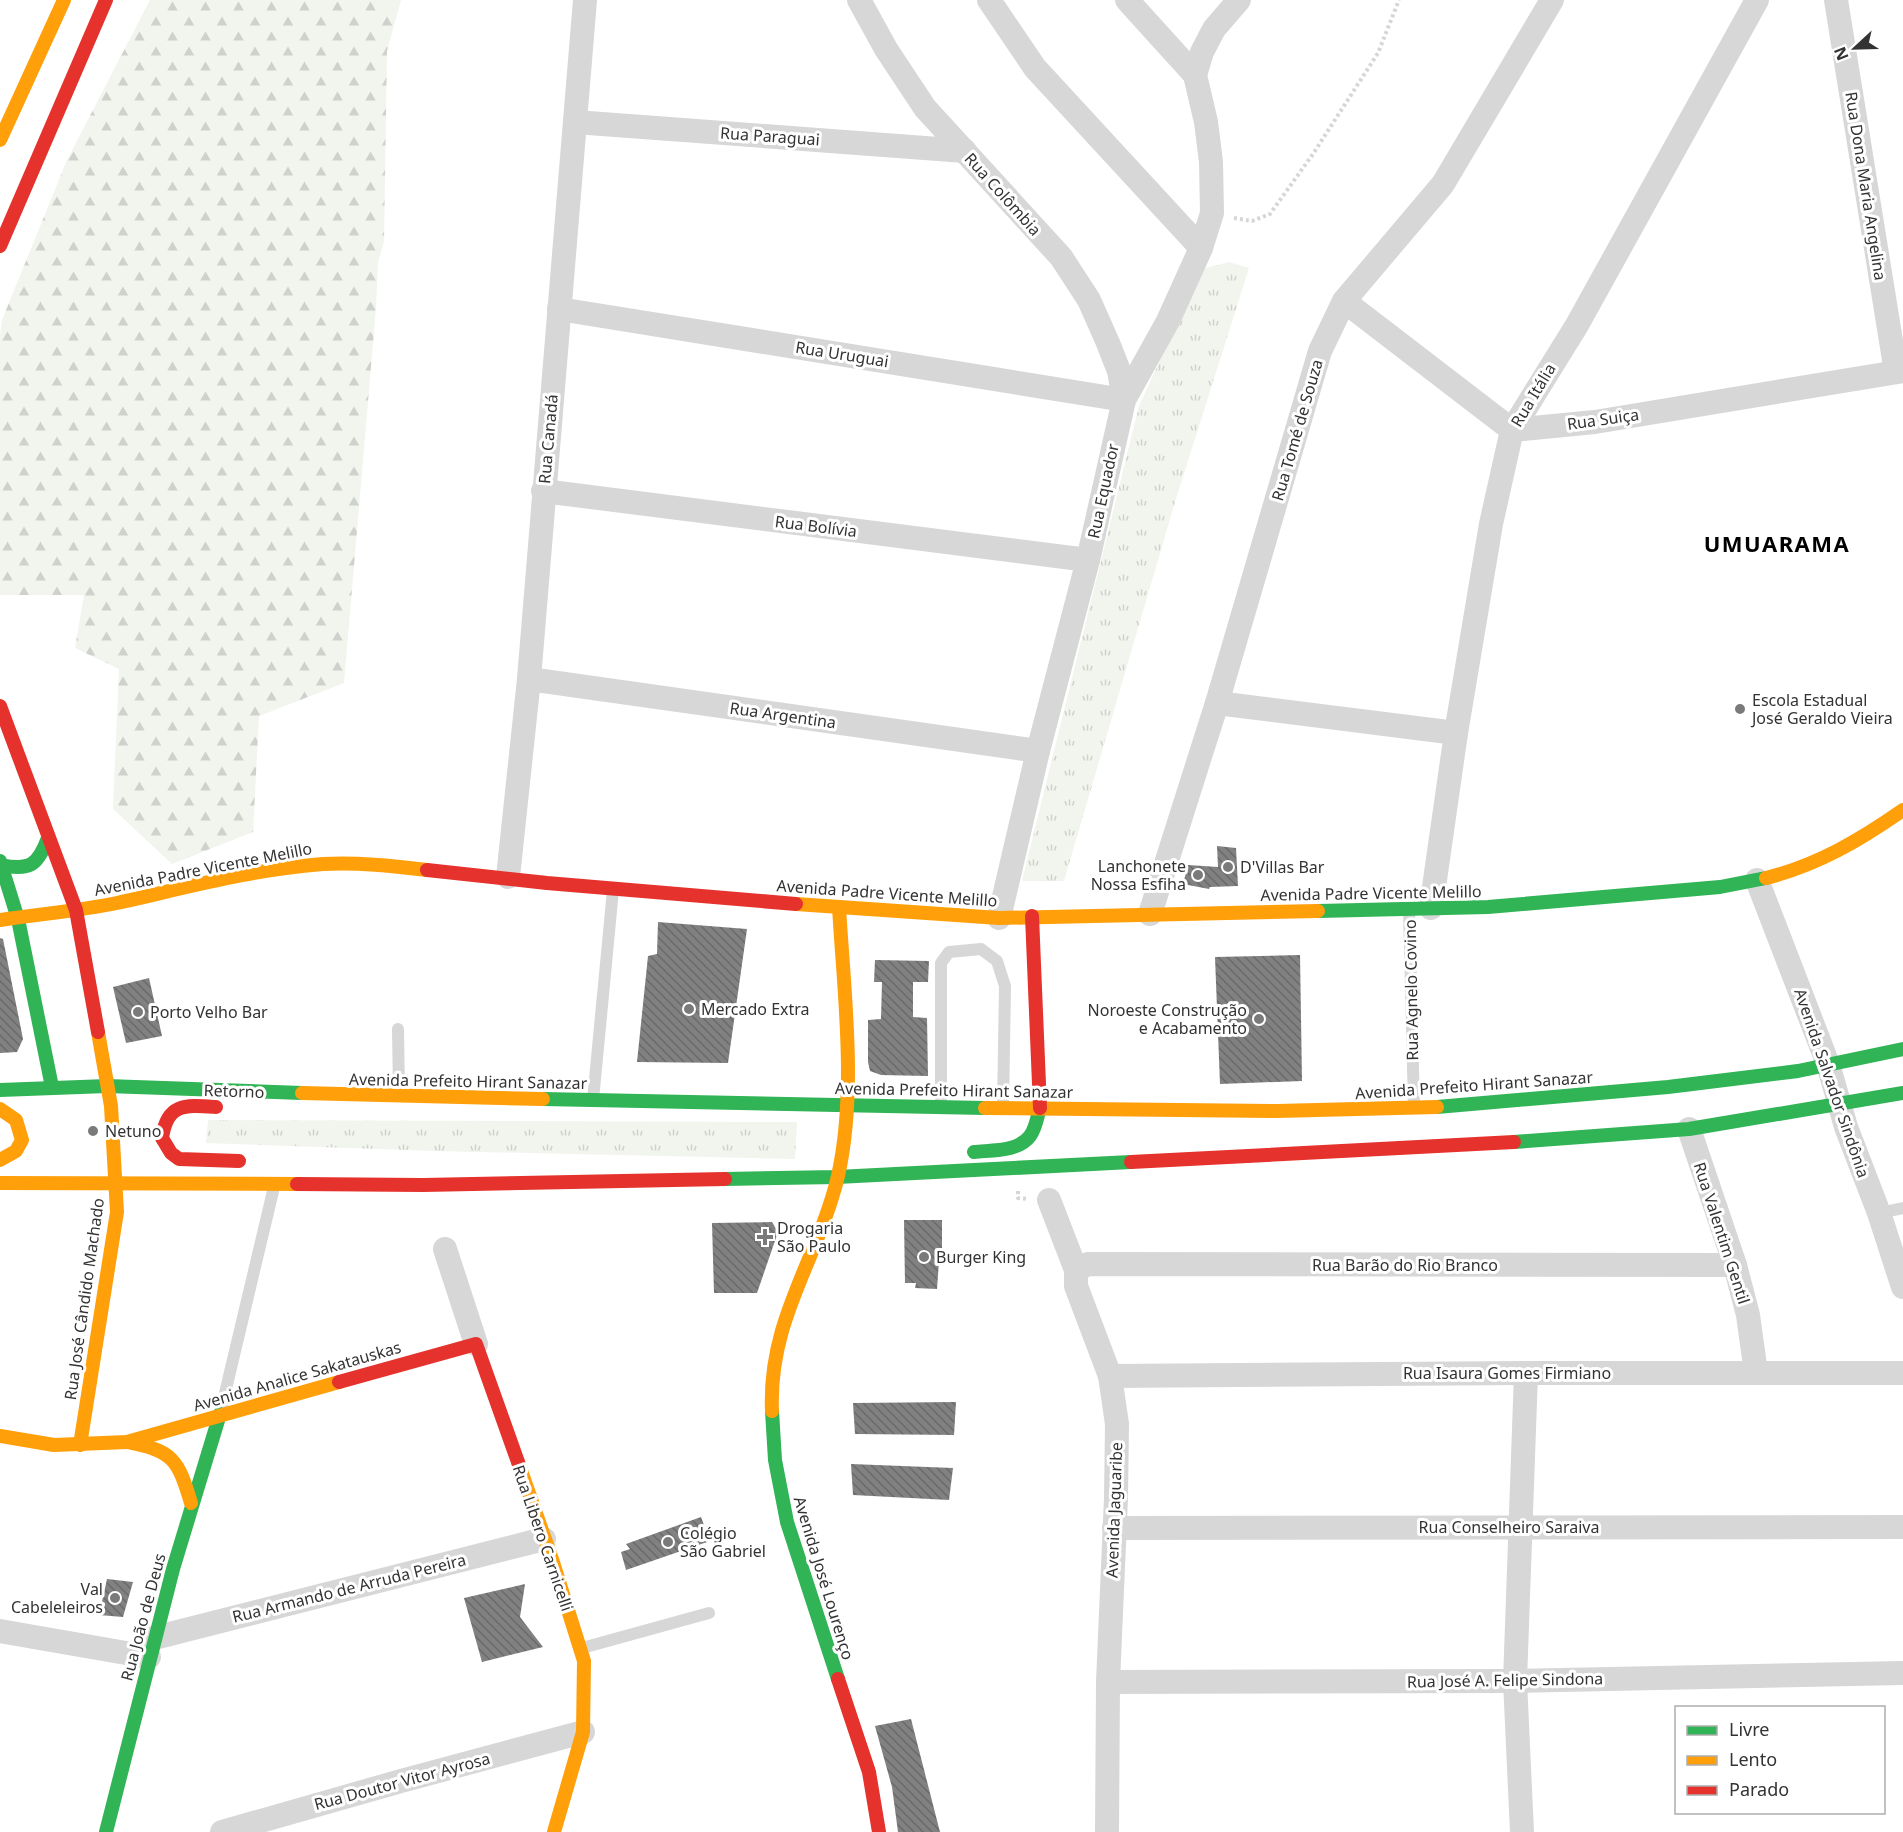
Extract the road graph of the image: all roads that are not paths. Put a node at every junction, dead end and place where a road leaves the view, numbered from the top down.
1 (64, 0) edge
2 (106, 0) edge
3 (585, 0) edge
4 (860, 0) edge
5 (989, 0) edge
6 (1127, 0) edge
7 (1239, 0) edge
8 (1552, 0) edge
9 (1757, 0) edge
10 (1836, 0) edge
11 (1195, 75) junction
12 (575, 122) junction
13 (0, 140) edge
14 (964, 151) junction
15 (0, 246) edge
16 (1202, 248) junction
17 (1344, 301) junction
18 (559, 309) junction
19 (1900, 372) edge
20 (1124, 399) junction
21 (1512, 430) junction
22 (543, 491) junction
23 (1088, 560) junction
24 (529, 679) junction
25 (1217, 703) junction
26 (0, 706) edge
27 (1456, 733) junction
28 (1038, 751) junction
29 (1903, 810) edge
30 (48, 838) junction
31 (1, 863) edge
32 (508, 878) junction
33 (1757, 880) junction
34 (613, 889) junction
35 (839, 907) junction
36 (1420, 908) junction
37 (76, 910) junction
38 (1150, 914) junction
39 (1032, 916) junction
40 (999, 918) junction
41 (18, 919) junction
42 (0, 920) edge
43 (398, 1029) dead end
44 (1903, 1049) edge
45 (1828, 1064) junction
46 (107, 1086) junction
47 (52, 1088) junction
48 (0, 1090) edge
49 (1903, 1093) edge
50 (374, 1096) junction
51 (399, 1096) junction
52 (592, 1101) junction
53 (847, 1104) junction
54 (1839, 1105) junction
55 (231, 1107) dead end
56 (346, 1107) dead end
57 (941, 1107) junction
58 (1003, 1108) junction
59 (1040, 1108) junction
60 (1414, 1108) junction
61 (0, 1109) edge
62 (1689, 1129) junction
63 (962, 1153) dead end
64 (930, 1159) dead end
65 (0, 1160) edge
66 (255, 1162) dead end
67 (322, 1171) dead end
68 (905, 1173) junction
69 (837, 1177) junction
70 (0, 1183) edge
71 (276, 1183) junction
72 (343, 1184) junction
73 (116, 1185) junction
74 (1049, 1200) dead end
75 (1903, 1208) edge
76 (1879, 1214) junction
77 (445, 1249) dead end
78 (1735, 1265) junction
79 (1076, 1270) junction
80 (1903, 1287) edge
81 (476, 1344) junction
82 (1526, 1372) junction
83 (1756, 1373) junction
84 (1903, 1373) edge
85 (1110, 1376) junction
86 (220, 1414) junction
87 (0, 1436) edge
88 (127, 1442) junction
89 (80, 1445) junction
90 (191, 1503) junction
91 (1520, 1526) junction
92 (1903, 1527) edge
93 (1114, 1528) junction
94 (544, 1539) junction
95 (709, 1613) dead end
96 (0, 1630) edge
97 (152, 1647) junction
98 (581, 1649) junction
99 (1903, 1673) edge
100 (1515, 1681) junction
101 (1108, 1682) junction
102 (584, 1732) junction
103 (106, 1832) edge
104 (222, 1832) edge
105 (554, 1832) edge
106 (879, 1832) edge
107 (1107, 1832) edge
108 (1522, 1832) edge

1 - 13 main road
2 - 15 main road
3 - 12 street, Rua Canadá
4 - 14 street, Rua Colômbia
5 - 16 street
6 - 11 street
7 - 11 street
8 - 17 street, Rua Tomé de Souza
9 - 21 street, Rua Itália
10 - 19 street, Rua Dona Maria Angelina
11 - 16 street, Rua Equador
12 - 14 street, Rua Paraguai
12 - 18 street, Rua Canadá
14 - 20 street, Rua Colômbia
16 - 20 street, Rua Equador
17 - 21 street
17 - 25 street, Rua Tomé de Souza
18 - 20 street, Rua Uruguai
18 - 22 street, Rua Canadá
19 - 21 street, Rua Suiça
20 - 23 street, Rua Equador
21 - 27 street, Rua Itália
22 - 23 street, Rua Bolívia
22 - 24 street, Rua Canadá
23 - 28 street, Rua Equador
24 - 28 street, Rua Argentina
24 - 32 street, Rua Canadá
25 - 27 street
25 - 38 street, Rua Tomé de Souza
26 - 30 main road, Rua José Cândido Machado
27 - 36 street, Rua Itália
28 - 40 street, Rua Equador
29 - 33 main road, Avenida Padre Vicente Melillo
30 - 31 main road
30 - 37 main road, Rua José Cândido Machado
31 - 41 main road
32 - 34 main road, Avenida Padre Vicente Melillo
32 - 37 main road, Avenida Padre Vicente Melillo
33 - 36 main road, Avenida Padre Vicente Melillo
33 - 45 street, Avenida Salvador Sindônia
34 - 35 main road, Avenida Padre Vicente Melillo
34 - 52 lane
35 - 40 main road, Avenida Padre Vicente Melillo
35 - 53 main road, Avenida José Lourenço
36 - 38 main road, Avenida Padre Vicente Melillo
36 - 60 lane, Rua Agnelo Covino
37 - 41 main road, Avenida Padre Vicente Melillo
37 - 46 main road, Rua José Cândido Machado
38 - 39 main road, Avenida Padre Vicente Melillo
39 - 40 main road, Avenida Padre Vicente Melillo
39 - 59 main road
41 - 42 main road, Avenida Padre Vicente Melillo
41 - 47 main road
43 - 51 lane
44 - 45 main road, Avenida Prefeito Hirant Sanazar
45 - 54 street, Avenida Salvador Sindônia
45 - 60 main road, Avenida Prefeito Hirant Sanazar
46 - 47 main road, Avenida Prefeito Hirant Sanazar
46 - 50 main road, Avenida Prefeito Hirant Sanazar
46 - 73 main road, Rua José Cândido Machado
47 - 48 main road, Avenida Prefeito Hirant Sanazar
49 - 54 main road
50 - 51 main road, Avenida Prefeito Hirant Sanazar
50 - 56 main road
51 - 52 main road, Avenida Prefeito Hirant Sanazar
52 - 53 main road, Avenida Prefeito Hirant Sanazar
53 - 57 main road, Avenida Prefeito Hirant Sanazar
53 - 69 main road, Avenida José Lourenço
54 - 62 main road
54 - 76 street, Avenida Salvador Sindônia
55 - 66 main road, Retorno
57 - 58 main road, Avenida Prefeito Hirant Sanazar
57 - 58 lane
58 - 59 main road, Avenida Prefeito Hirant Sanazar
59 - 60 main road, Avenida Prefeito Hirant Sanazar
59 - 63 main road
61 - 65 main road
62 - 68 main road
62 - 78 street, Rua Valentim Gentil
64 - 68 main road
67 - 72 main road
68 - 69 main road
69 - 72 main road
69 - 106 main road, Avenida José Lourenço
70 - 73 main road
71 - 72 main road
71 - 73 main road
71 - 86 lane
73 - 89 main road, Rua José Cândido Machado
74 - 79 street, Avenida Jaguaribe
75 - 76 lane
76 - 80 street, Avenida Salvador Sindônia
77 - 81 street, Rua Libero Carnicelli
78 - 79 street, Rua Barão do Rio Branco
78 - 83 street, Rua Valentim Gentil
79 - 85 street, Avenida Jaguaribe
81 - 86 main road, Avenida Analice Sakatauskas
81 - 94 main road, Rua Libero Carnicelli
82 - 83 street, Rua Isaura Gomes Firmiano
82 - 85 street, Rua Isaura Gomes Firmiano
82 - 91 street
83 - 84 street, Rua Isaura Gomes Firmiano
85 - 93 street, Avenida Jaguaribe
86 - 88 main road, Avenida Analice Sakatauskas
86 - 90 main road, Rua João de Deus
87 - 89 main road, Avenida Analice Sakatauskas
88 - 89 main road, Avenida Analice Sakatauskas
88 - 90 main road, Avenida Analice Sakatauskas
90 - 97 main road, Rua João de Deus
91 - 92 street, Rua Conselheiro Saraiva
91 - 93 street, Rua Conselheiro Saraiva
91 - 100 street
93 - 101 street, Avenida Jaguaribe
94 - 97 street, Rua Armando de Arruda Pereira
94 - 98 main road, Rua Libero Carnicelli
95 - 98 lane
96 - 97 street
97 - 103 main road, Rua João de Deus
98 - 102 main road, Rua Libero Carnicelli
99 - 100 street, Rua José A. Felipe Sindona
100 - 101 street, Rua José A. Felipe Sindona
100 - 108 street
101 - 107 street, Avenida Jaguaribe
102 - 104 street, Rua Doutor Vitor Ayrosa
102 - 105 main road, Rua Libero Carnicelli

